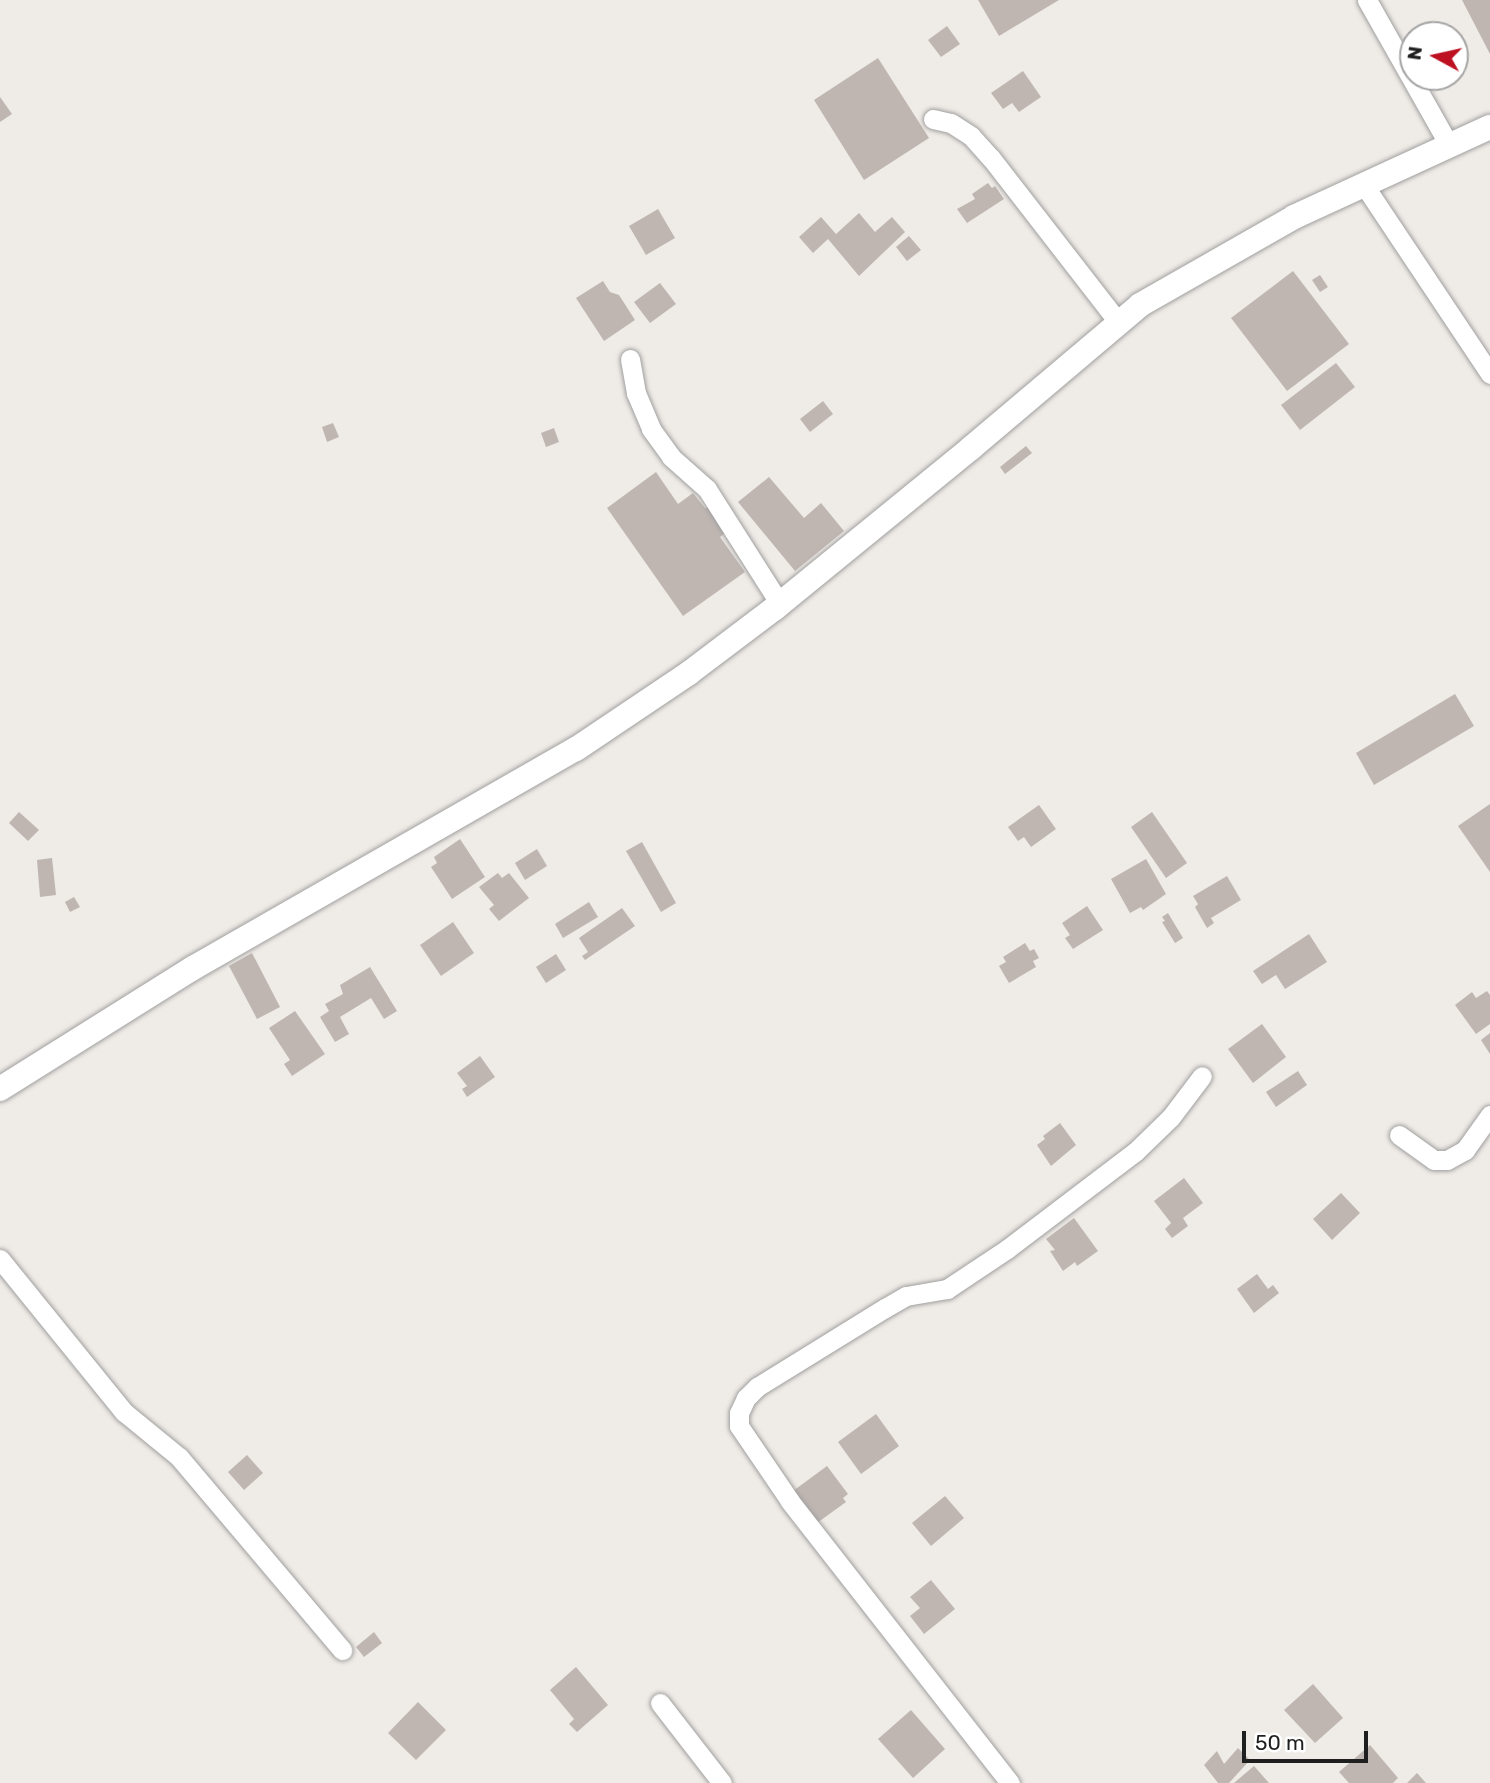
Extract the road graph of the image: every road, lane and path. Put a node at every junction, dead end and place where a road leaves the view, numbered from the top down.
1 (1367, 0) edge
2 (933, 119) dead end
3 (1490, 127) edge
4 (1449, 145) junction
5 (1364, 184) junction
6 (1118, 322) junction
7 (630, 359) dead end
8 (1490, 374) edge
9 (780, 604) junction
10 (1202, 1076) dead end
11 (0, 1089) edge
12 (1490, 1115) edge
13 (1399, 1135) dead end
14 (0, 1259) edge
15 (342, 1650) dead end
16 (660, 1703) dead end
17 (722, 1783) edge
18 (1010, 1783) edge

1 - 4 street
2 - 6 street
3 - 4 street
4 - 5 street
5 - 6 street
5 - 8 street
6 - 9 street
7 - 9 street
9 - 11 street
10 - 18 street
12 - 13 street
14 - 15 street
16 - 17 street

